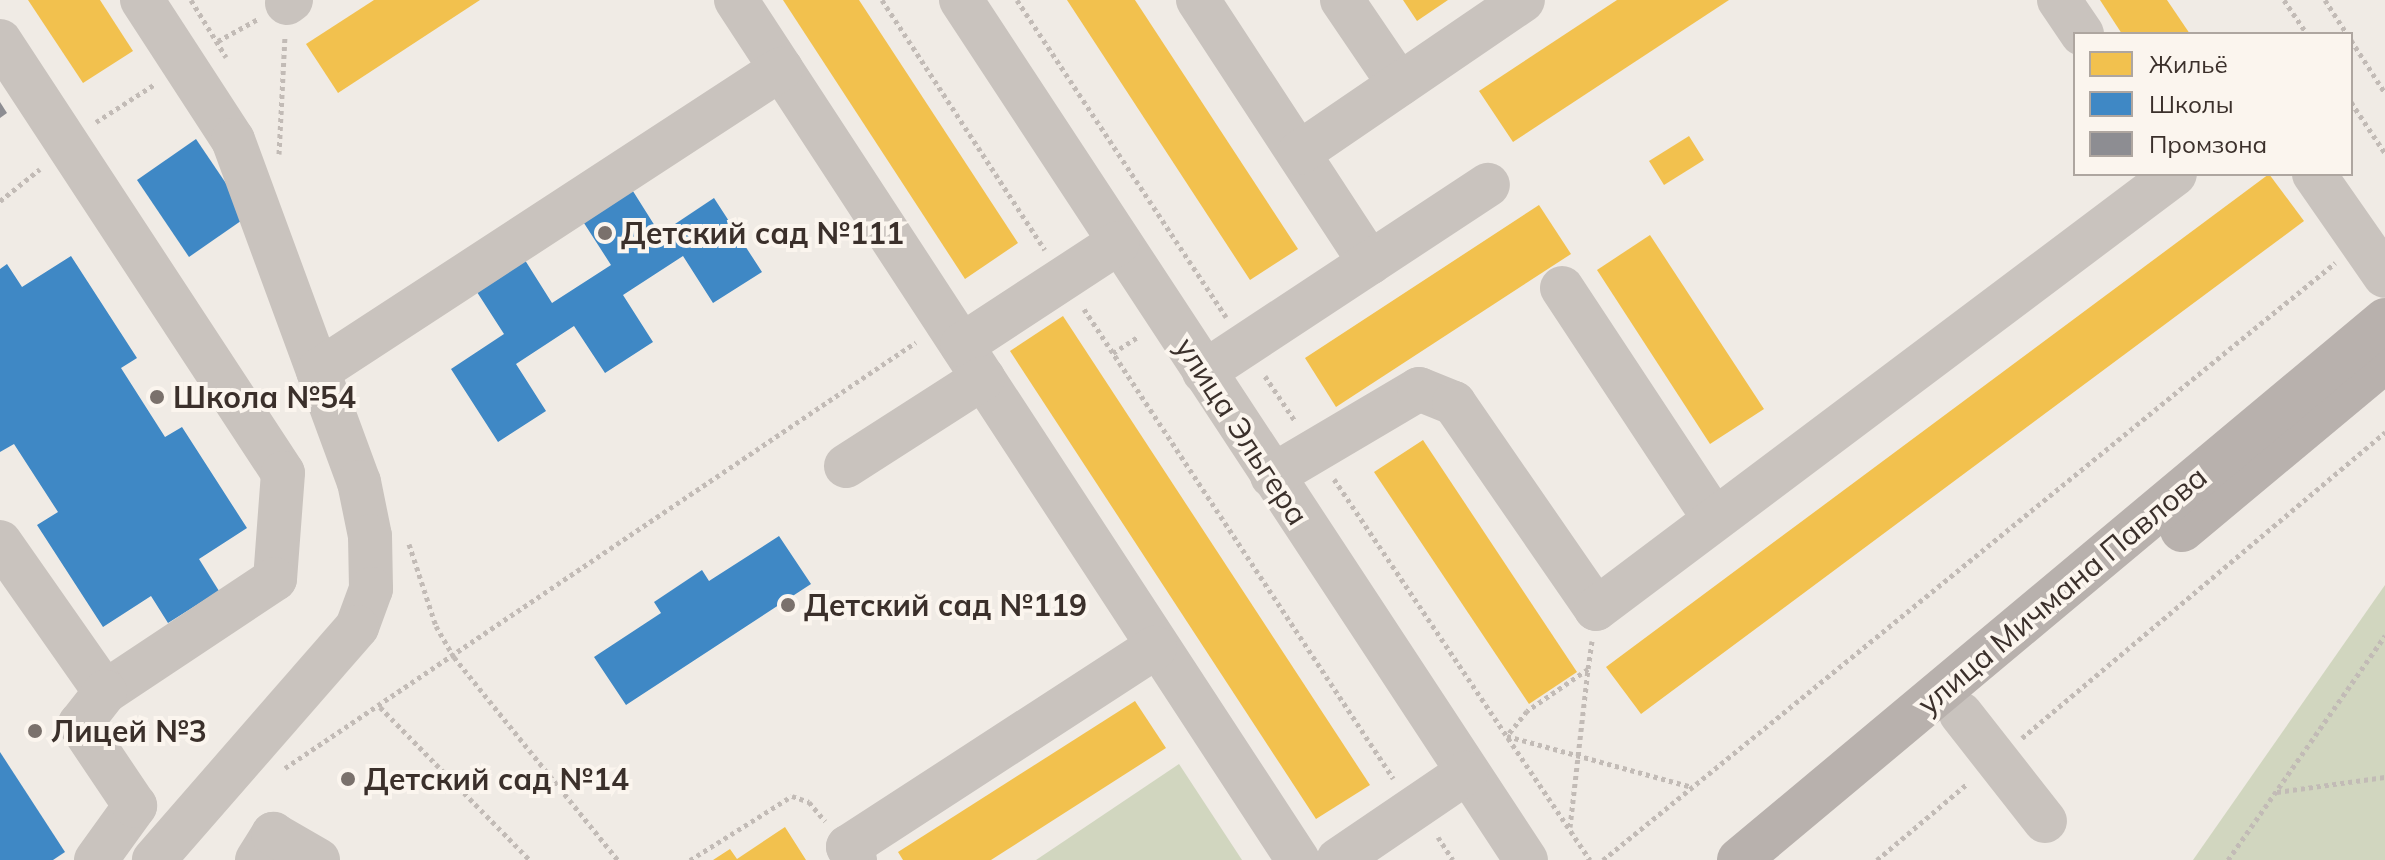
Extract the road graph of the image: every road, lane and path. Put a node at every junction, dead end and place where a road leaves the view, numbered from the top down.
1 (142, 0) edge
2 (736, 0) edge
3 (882, 0) edge
4 (961, 0) edge
5 (1017, 0) edge
6 (1198, 0) edge
7 (1342, 0) edge
8 (1523, 0) edge
9 (2059, 0) edge
10 (2284, 0) edge
11 (2325, 0) edge
12 (289, 1) edge
13 (2081, 32) edge
14 (2306, 32) edge
15 (2346, 32) edge
16 (0, 41) edge
17 (2353, 43) edge
18 (185, 65) junction
19 (781, 69) junction
20 (1399, 84) junction
21 (2385, 93) edge
22 (2353, 105) edge
23 (67, 141) junction
24 (1299, 153) junction
25 (2385, 153) edge
26 (279, 155) dead end
27 (2171, 176) edge
28 (2315, 176) edge
29 (1488, 185) dead end
30 (0, 201) edge
31 (1118, 243) junction
32 (1048, 254) dead end
33 (2338, 260) dead end
34 (1370, 263) junction
35 (2385, 276) edge
36 (1562, 288) dead end
37 (1080, 303) dead end
38 (2385, 320) edge
39 (1151, 328) dead end
40 (1233, 328) dead end
41 (964, 348) junction
42 (1113, 353) junction
43 (2385, 361) edge
44 (1259, 366) dead end
45 (318, 371) junction
46 (1204, 372) junction
47 (1299, 427) dead end
48 (2385, 432) edge
49 (846, 466) dead end
50 (1330, 472) dead end
51 (1272, 476) junction
52 (1713, 517) junction
53 (0, 542) edge
54 (1596, 609) junction
55 (2385, 636) edge
56 (1155, 648) junction
57 (454, 657) junction
58 (1588, 669) junction
59 (105, 692) junction
60 (1952, 702) junction
61 (380, 707) junction
62 (1507, 736) junction
63 (2020, 739) dead end
64 (1578, 755) junction
65 (1466, 773) junction
66 (275, 775) dead end
67 (1978, 775) dead end
68 (2385, 777) edge
69 (1693, 787) junction
70 (1400, 788) dead end
71 (2277, 792) junction
72 (2045, 821) dead end
73 (1570, 829) junction
74 (851, 854) edge
75 (96, 860) edge
76 (154, 860) edge
77 (257, 860) edge
78 (318, 860) edge
79 (530, 860) edge
80 (618, 860) edge
81 (690, 860) edge
82 (1298, 860) edge
83 (1338, 860) edge
84 (1526, 860) edge
85 (1590, 860) edge
86 (1603, 860) edge
87 (1739, 860) edge
88 (1787, 860) edge
89 (1877, 860) edge
90 (2228, 860) edge

1 - 18 street
2 - 19 street
3 - 32 path
4 - 31 street, улица Эльгера
5 - 40 path
6 - 24 street
7 - 20 street
8 - 20 street
9 - 13 street
10 - 14 path
11 - 15 path
12 - 18 path
12 - 26 path
16 - 23 street
17 - 21 path
18 - 23 path
18 - 45 street
19 - 41 street
19 - 45 street
20 - 24 street
22 - 25 path
23 - 30 path
23 - 59 street
24 - 34 street
27 - 52 street
28 - 35 street
29 - 34 street
31 - 41 street
31 - 46 street, улица Эльгера
33 - 69 path
34 - 46 street
36 - 52 street
37 - 42 path
38 - 60 main road, улица Мичмана Павлова
39 - 42 path
41 - 49 street
41 - 56 street
41 - 57 path
42 - 70 path
43 - 60 main road, улица Мичмана Павлова
44 - 47 path
45 - 76 street
46 - 51 street, улица Эльгера
48 - 63 path
50 - 62 path
51 - 54 street
51 - 65 street, улица Эльгера
52 - 54 street
53 - 59 street
54 - 58 path
55 - 71 path
56 - 74 street
56 - 82 street
57 - 61 path
57 - 80 path
58 - 62 path
58 - 64 path
59 - 75 street
60 - 72 street
60 - 87 main road, улица Мичмана Павлова
60 - 88 main road, улица Мичмана Павлова
61 - 66 path
61 - 79 path
62 - 64 path
62 - 73 path
64 - 69 path
64 - 73 path
65 - 83 street
65 - 84 street, улица Эльгера
67 - 89 path
68 - 71 path
69 - 86 path
71 - 90 path
73 - 85 path
74 - 81 path
77 - 78 street

